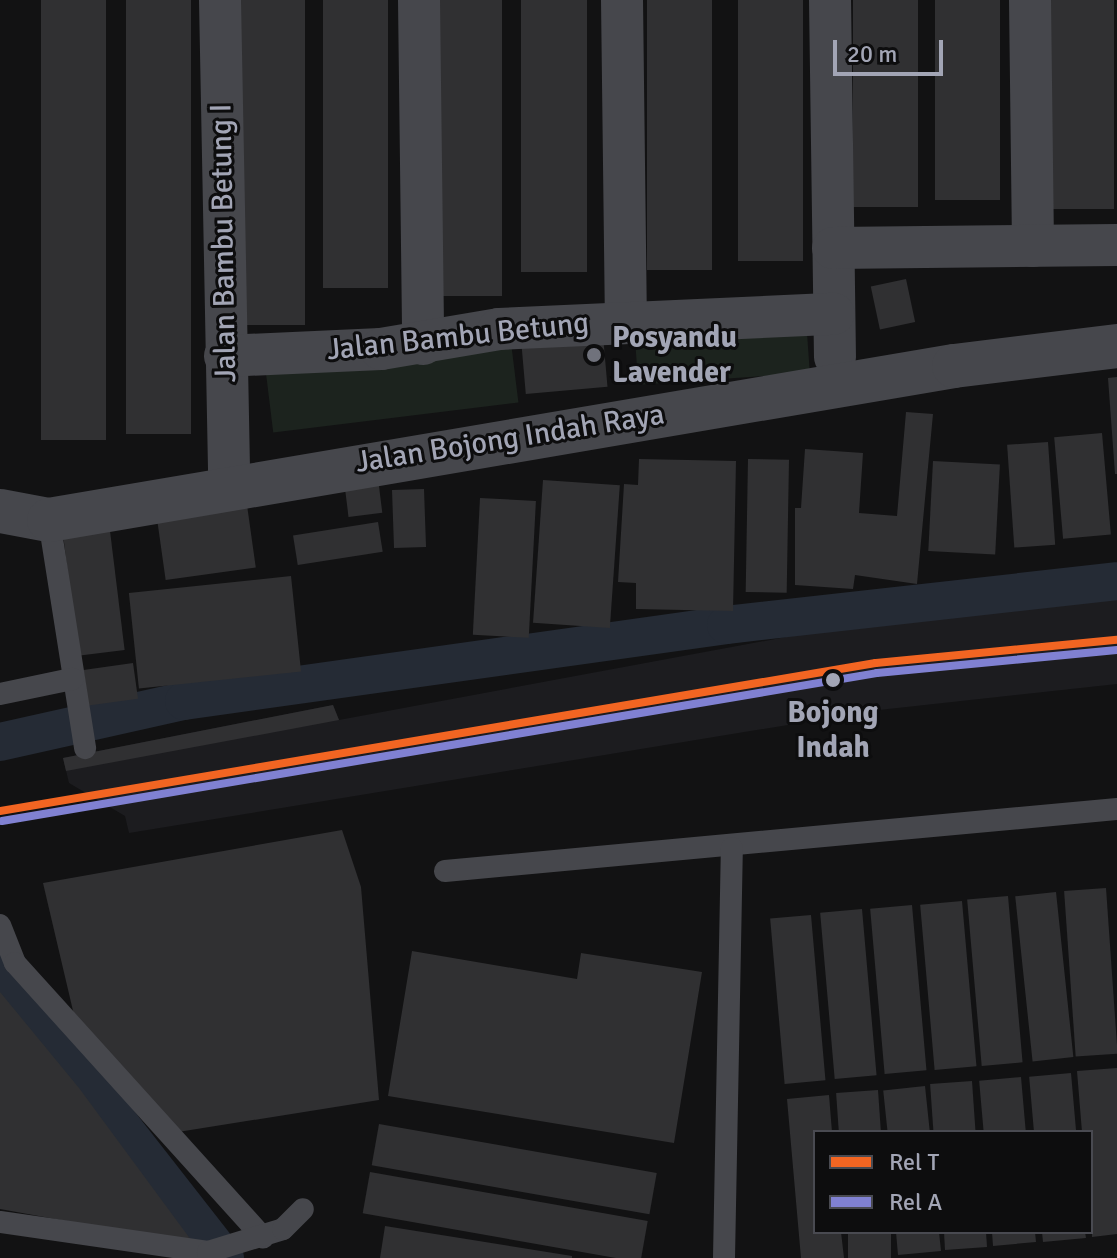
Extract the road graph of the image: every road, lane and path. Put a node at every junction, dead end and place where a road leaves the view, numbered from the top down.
1 (220, 0) edge
2 (419, 0) edge
3 (622, 0) edge
4 (830, 0) edge
5 (1030, 0) edge
6 (1117, 245) edge
7 (1033, 246) junction
8 (833, 248) junction
9 (834, 314) junction
10 (626, 321) junction
11 (423, 344) junction
12 (1117, 346) edge
13 (225, 356) junction
14 (835, 357) dead end
15 (229, 486) junction
16 (0, 511) edge
17 (49, 520) junction
18 (72, 679) junction
19 (0, 694) edge
20 (84, 743) dead end
21 (1117, 809) edge
22 (732, 848) junction
23 (445, 871) dead end
24 (0, 925) edge
25 (303, 1209) dead end
26 (0, 1222) edge
27 (255, 1239) junction
28 (724, 1258) edge

1 - 13 street, Jalan Bambu Betung I
2 - 11 street
3 - 10 street
4 - 8 street
5 - 7 street
6 - 7 street
7 - 8 street
8 - 9 street
9 - 10 street, Jalan Bambu Betung
9 - 14 street
10 - 11 street, Jalan Bambu Betung
11 - 13 street, Jalan Bambu Betung
12 - 15 street, Jalan Bojong Indah Raya
13 - 15 street, Jalan Bambu Betung I
15 - 17 street, Jalan Bojong Indah Raya
16 - 17 street, Jalan Bojong Indah Raya
17 - 18 lane
18 - 19 lane
18 - 20 lane
21 - 22 lane
22 - 23 lane
22 - 28 lane
24 - 27 lane
25 - 27 lane
26 - 27 lane

